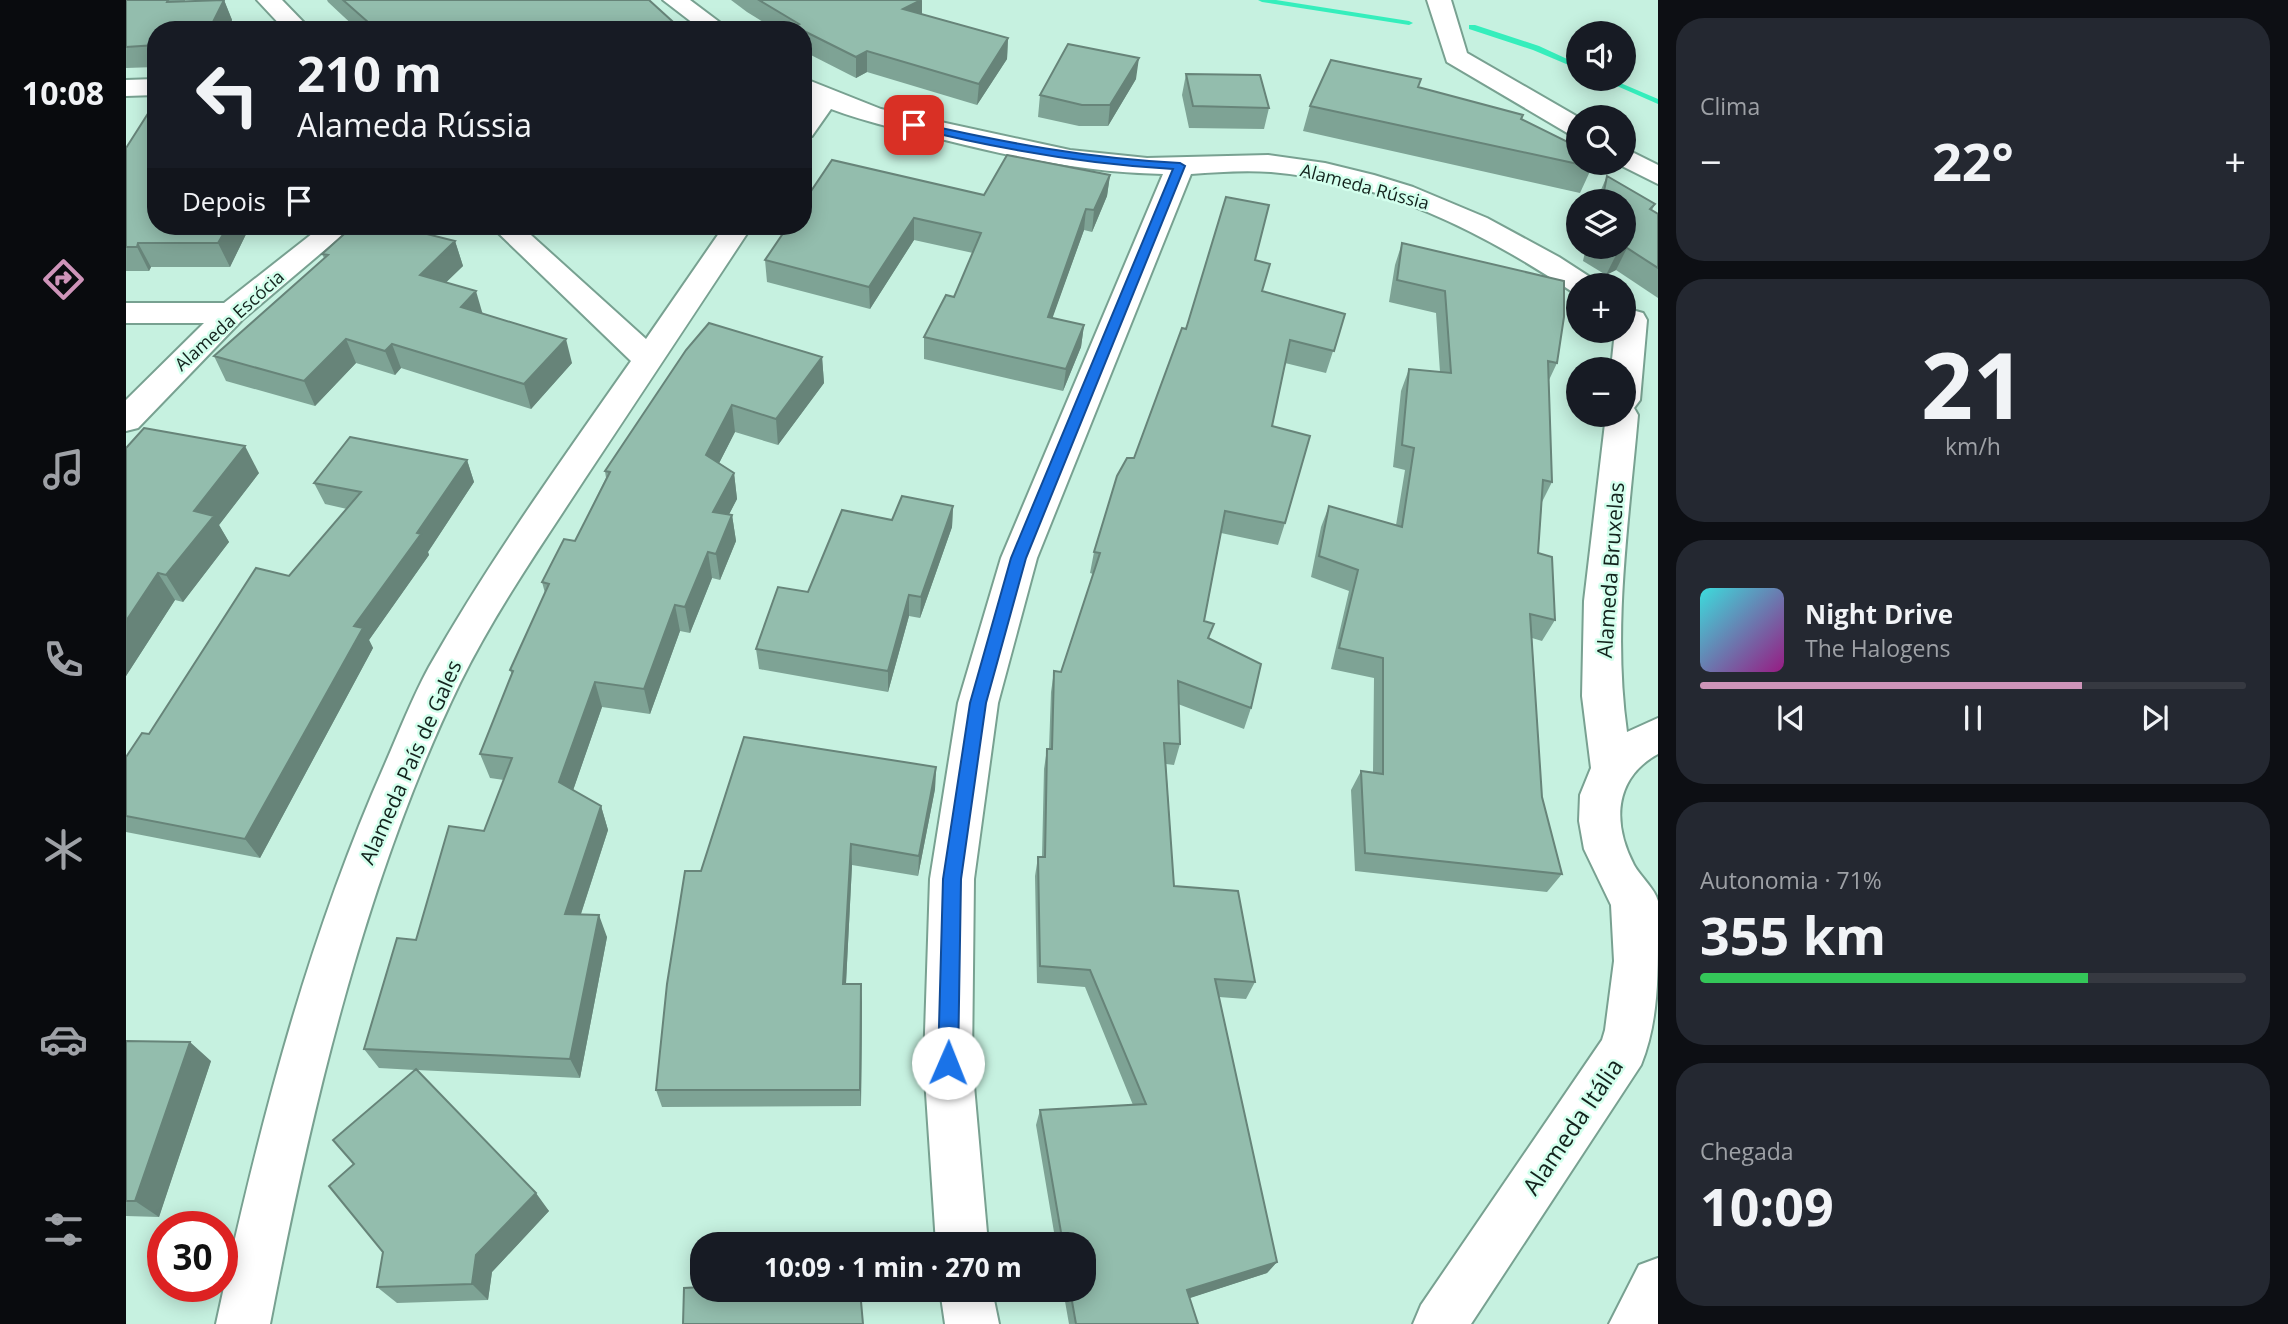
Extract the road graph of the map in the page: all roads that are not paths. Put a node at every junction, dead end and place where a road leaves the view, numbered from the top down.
1 (269, 0) edge
2 (675, 0) edge
3 (1440, 4) edge
4 (290, 21) edge
5 (705, 21) edge
6 (147, 87) edge
7 (126, 88) edge
8 (814, 92) edge
9 (1566, 121) edge
10 (1636, 163) edge
11 (1180, 166) junction
12 (1658, 177) edge
13 (328, 235) edge
14 (515, 235) edge
15 (732, 235) edge
16 (1566, 275) edge
17 (126, 313) edge
18 (231, 313) junction
19 (1638, 323) edge
20 (1632, 357) edge
21 (648, 359) junction
22 (126, 420) edge
23 (1621, 427) edge
24 (1658, 735) edge
25 (1611, 767) junction
26 (1646, 919) edge
27 (961, 1232) edge
28 (1658, 1284) edge
29 (968, 1302) edge
30 (243, 1324) edge
31 (972, 1324) edge
32 (1440, 1324) edge
33 (1636, 1324) edge

1 - 4 street
2 - 5 street
3 - 9 street
6 - 7 street
8 - 11 street, Alameda Rússia
10 - 12 street
11 - 16 street, Alameda Rússia
11 - 27 street
13 - 18 street, Alameda Escócia
14 - 21 street
15 - 21 street, Alameda País de Gales
17 - 18 street
18 - 22 street, Alameda Escócia
19 - 20 street
21 - 30 street, Alameda País de Gales
23 - 25 street, Alameda Bruxelas
24 - 25 street
25 - 26 street
26 - 32 street, Alameda Itália
28 - 33 street
29 - 31 street

